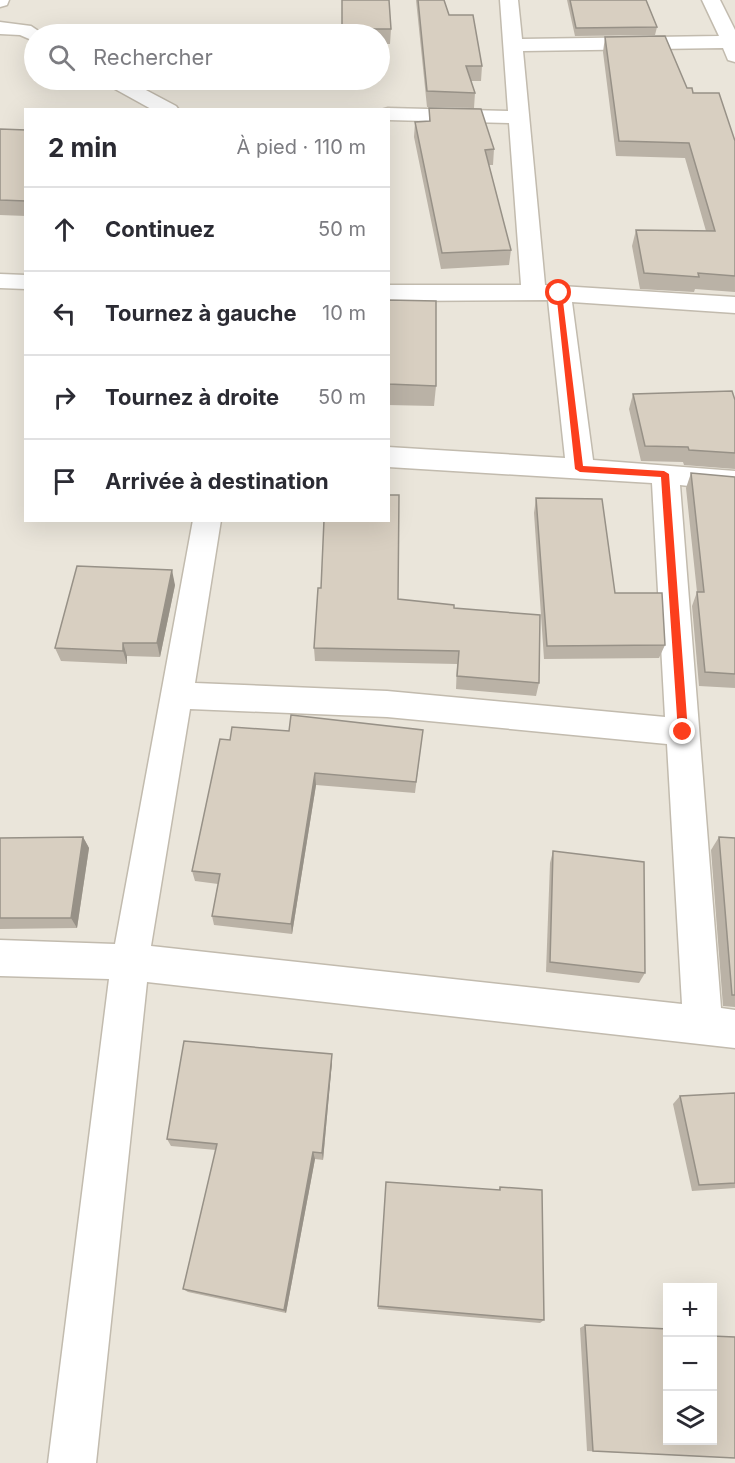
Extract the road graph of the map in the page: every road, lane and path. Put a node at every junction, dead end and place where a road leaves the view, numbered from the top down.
1 (509, 0) edge
2 (711, 0) edge
3 (0, 28) edge
4 (24, 30) edge
5 (513, 45) junction
6 (734, 46) edge
7 (131, 90) edge
8 (165, 108) edge
9 (390, 114) edge
10 (519, 117) junction
11 (0, 281) edge
12 (24, 282) edge
13 (547, 292) junction
14 (390, 293) edge
15 (735, 304) edge
16 (390, 457) edge
17 (580, 469) junction
18 (664, 474) junction
19 (735, 482) edge
20 (207, 522) edge
21 (176, 695) junction
22 (683, 732) junction
23 (0, 958) edge
24 (130, 962) junction
25 (719, 1027) edge
26 (72, 1463) edge

1 - 5 street
2 - 6 street
3 - 4 street
5 - 6 street
5 - 10 street
7 - 8 street
9 - 10 street
10 - 13 street
11 - 12 street
13 - 14 street
13 - 15 street
13 - 17 street
16 - 17 street
17 - 18 street
18 - 19 street
18 - 22 street
20 - 21 street
21 - 22 street
21 - 24 street
22 - 25 street
23 - 24 street
24 - 25 street
24 - 26 street

